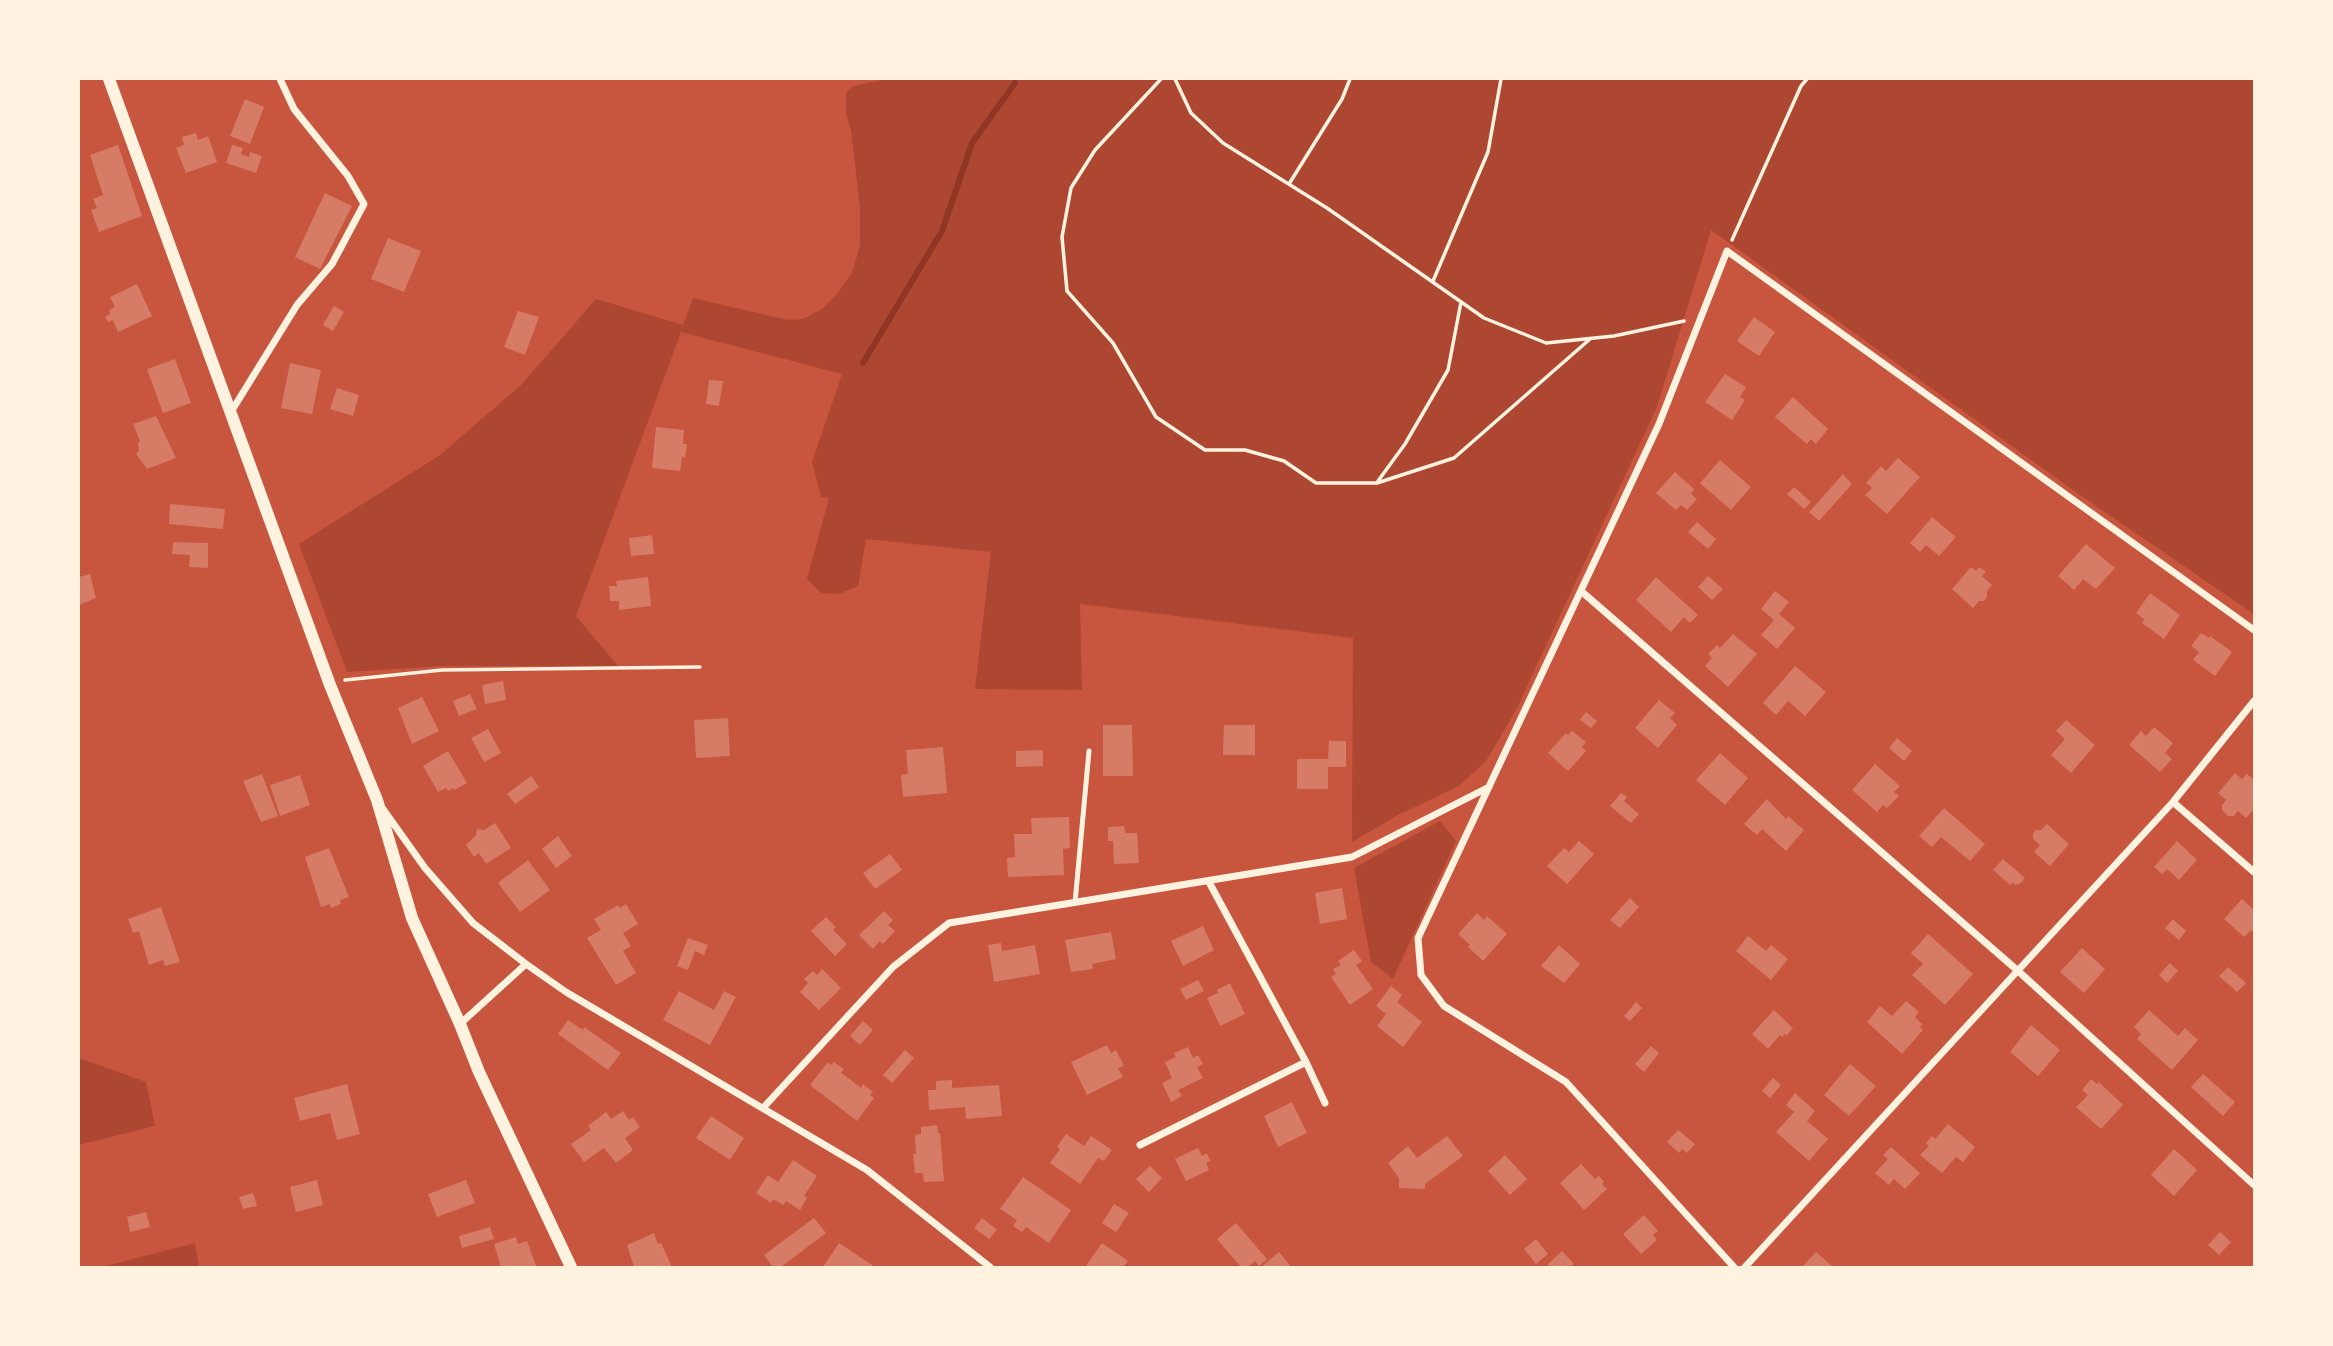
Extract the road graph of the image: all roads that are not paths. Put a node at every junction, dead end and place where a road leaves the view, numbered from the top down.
1 (109, 79) edge
2 (279, 79) edge
3 (231, 413) junction
4 (1581, 591) junction
5 (2254, 631) edge
6 (2254, 701) edge
7 (1089, 751) dead end
8 (1489, 787) junction
9 (377, 800) junction
10 (2173, 802) junction
11 (2254, 872) edge
12 (1209, 882) junction
13 (1075, 903) junction
14 (526, 964) junction
15 (2017, 970) junction
16 (460, 1024) junction
17 (1306, 1062) junction
18 (1325, 1103) dead end
19 (763, 1108) junction
20 (1140, 1145) dead end
21 (2254, 1185) edge
22 (571, 1267) edge
23 (990, 1267) edge
24 (1734, 1267) edge
25 (1745, 1267) edge

1 - 3 street
2 - 3 street
3 - 9 street
4 - 5 street
4 - 8 street
4 - 15 street
6 - 10 street
7 - 13 lane
8 - 12 street
8 - 24 street
9 - 14 street
9 - 16 street
10 - 11 street
10 - 15 street
12 - 13 street
12 - 17 street
13 - 19 street
14 - 16 street
14 - 19 street
15 - 21 street
15 - 25 street
16 - 22 street
17 - 18 street
17 - 20 street
19 - 23 street

